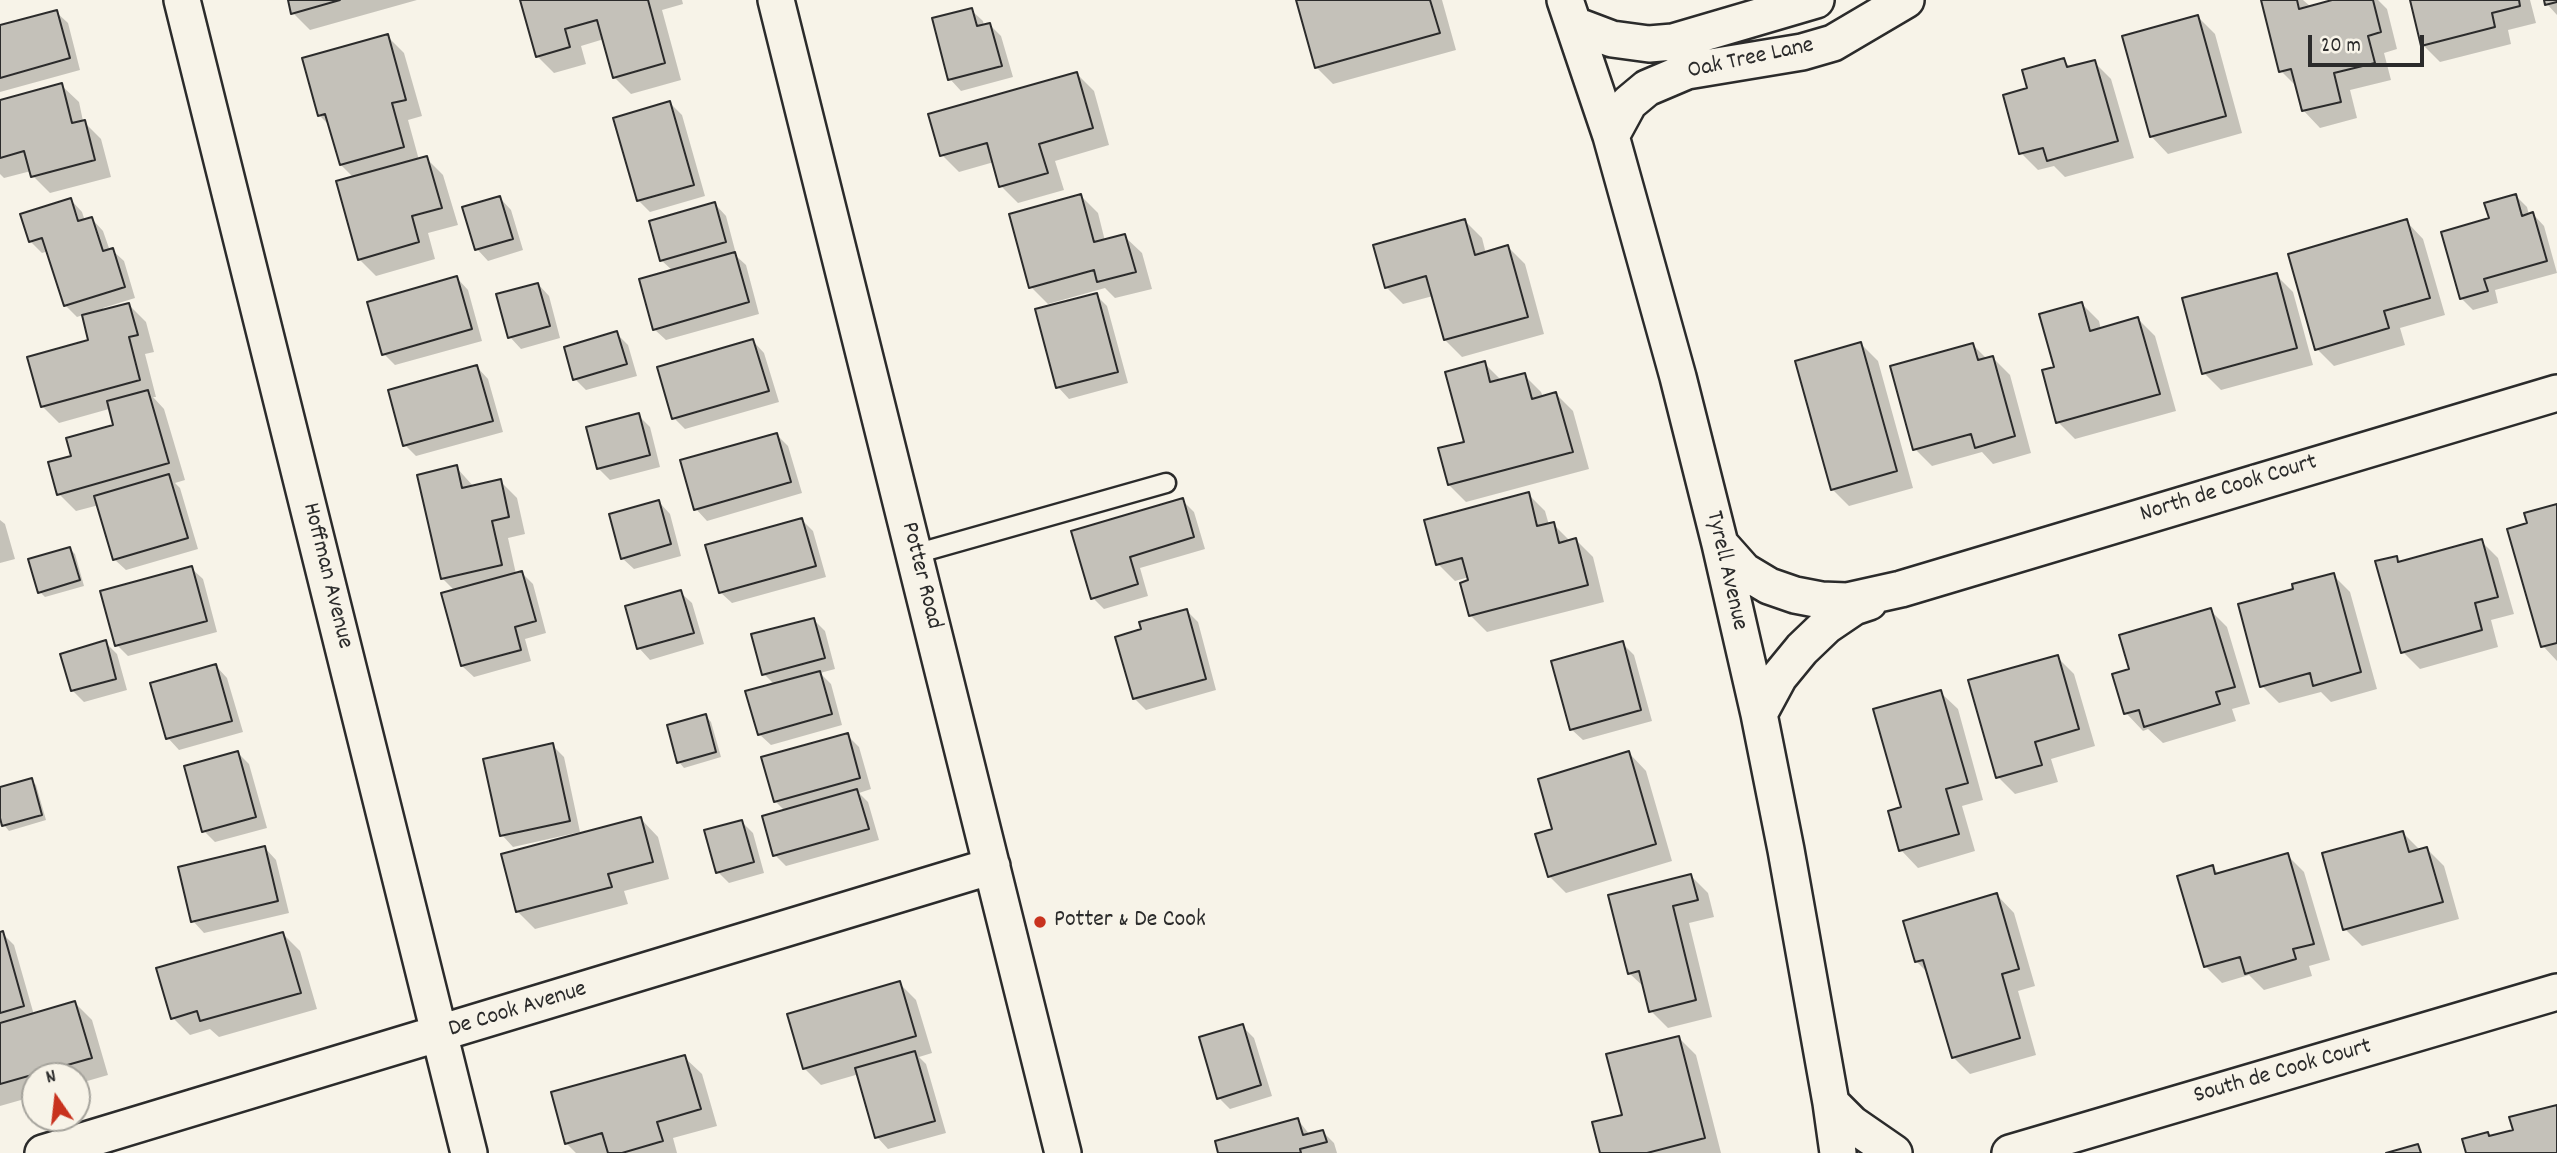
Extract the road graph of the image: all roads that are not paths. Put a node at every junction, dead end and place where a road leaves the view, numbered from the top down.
1 (182, 0) edge
2 (776, 0) edge
3 (1816, 0) edge
4 (1906, 0) edge
5 (1570, 13) edge
6 (1611, 136) junction
7 (2557, 393) edge
8 (1166, 483) dead end
9 (1720, 544) junction
10 (915, 554) junction
11 (1902, 589) junction
12 (1759, 714) junction
13 (992, 866) junction
14 (2557, 992) edge
15 (440, 1034) junction
16 (1831, 1103) junction
17 (43, 1153) edge
18 (469, 1153) edge
19 (1063, 1153) edge
20 (1838, 1153) edge
21 (1894, 1153) edge
22 (2010, 1153) edge

1 - 15 street, Hoffman Avenue
2 - 10 street, Potter Road
3 - 5 street, Oak Tree Lane
4 - 6 street, Oak Tree Lane
5 - 6 street, Tyrell Avenue
6 - 9 street, Tyrell Avenue
7 - 11 street, North de Cook Court
8 - 10 lane
9 - 11 street, North de Cook Court
9 - 12 street, Tyrell Avenue
10 - 13 street, Potter Road
11 - 12 street, North de Cook Court
12 - 16 street, Tyrell Avenue
13 - 15 street, De Cook Avenue
13 - 19 street, Potter Road
14 - 22 street, South de Cook Court
15 - 17 street, De Cook Avenue
15 - 18 street, Hoffman Avenue
16 - 20 street, Tyrell Avenue
16 - 21 street

